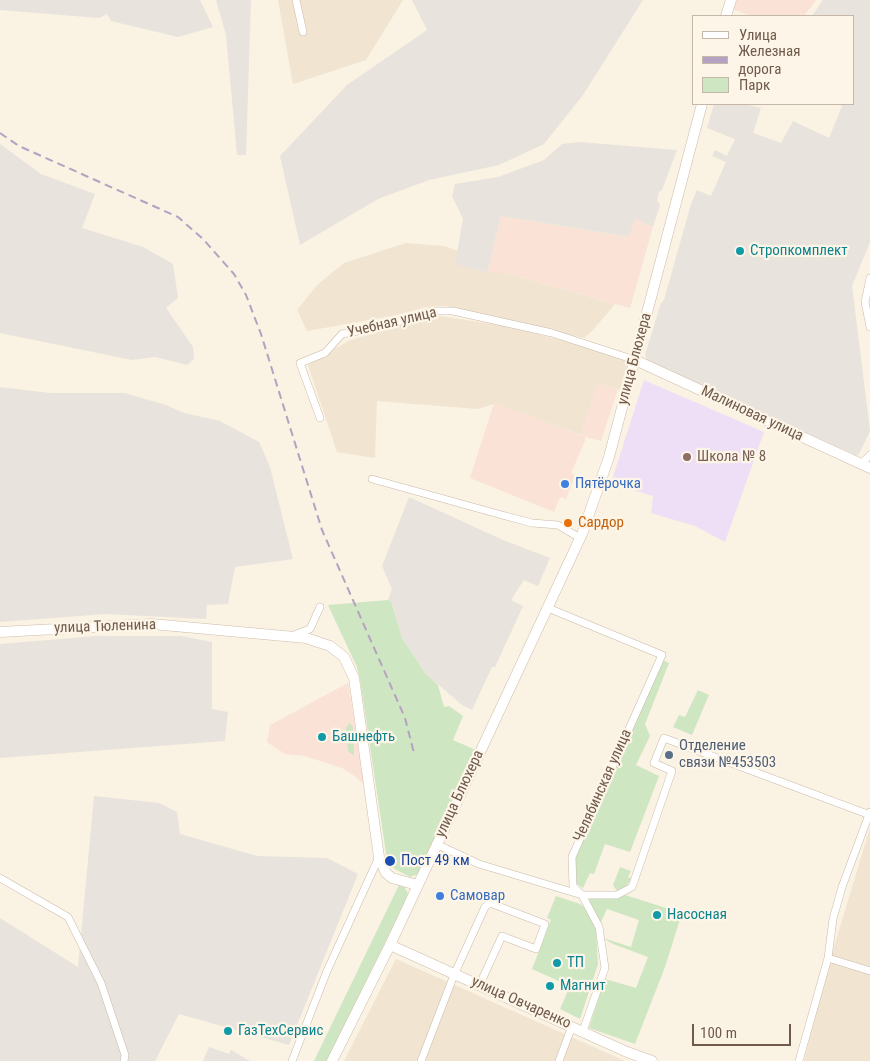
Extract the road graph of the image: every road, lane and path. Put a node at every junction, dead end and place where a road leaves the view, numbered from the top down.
1 (296, 0) edge
2 (732, 0) edge
3 (726, 15) edge
4 (303, 32) dead end
5 (702, 105) edge
6 (870, 278) edge
7 (870, 327) edge
8 (635, 360) junction
9 (320, 418) dead end
10 (870, 455) edge
11 (866, 466) edge
12 (372, 479) dead end
13 (580, 538) junction
14 (320, 607) dead end
15 (548, 608) junction
16 (0, 632) edge
17 (288, 636) junction
18 (870, 814) edge
19 (436, 844) junction
20 (378, 857) junction
21 (0, 878) edge
22 (417, 886) junction
23 (582, 895) junction
24 (390, 945) junction
25 (828, 958) junction
26 (870, 971) edge
27 (454, 975) junction
28 (480, 984) junction
29 (572, 1026) junction
30 (583, 1031) junction
31 (124, 1061) edge
32 (292, 1061) edge
33 (332, 1061) edge
34 (421, 1061) edge
35 (559, 1061) edge
36 (652, 1061) edge
37 (799, 1061) edge

1 - 4 street
2 - 3 main road
5 - 8 main road, улица Блюхера
6 - 7 street
8 - 9 street, Учебная улица
8 - 11 main road, Малиновая улица
8 - 13 main road, улица Блюхера
10 - 11 street
12 - 13 street
13 - 15 main road, улица Блюхера
14 - 17 street
15 - 19 main road, улица Блюхера
15 - 23 street, Челябинская улица
16 - 17 main road, улица Тюленина
17 - 20 main road, улица Тюленина
18 - 23 street
18 - 25 street
19 - 22 main road, улица Блюхера
19 - 23 street
20 - 22 main road
20 - 32 street
21 - 31 street
22 - 24 main road, улица Блюхера
23 - 30 street, Челябинская улица
24 - 27 main road, улица Овчаренко
24 - 33 main road, улица Блюхера
25 - 26 street
25 - 37 street
27 - 28 main road, улица Овчаренко
27 - 28 street
27 - 34 street
28 - 29 main road, улица Овчаренко
29 - 30 main road, улица Овчаренко
29 - 35 street
30 - 36 main road, улица Овчаренко

